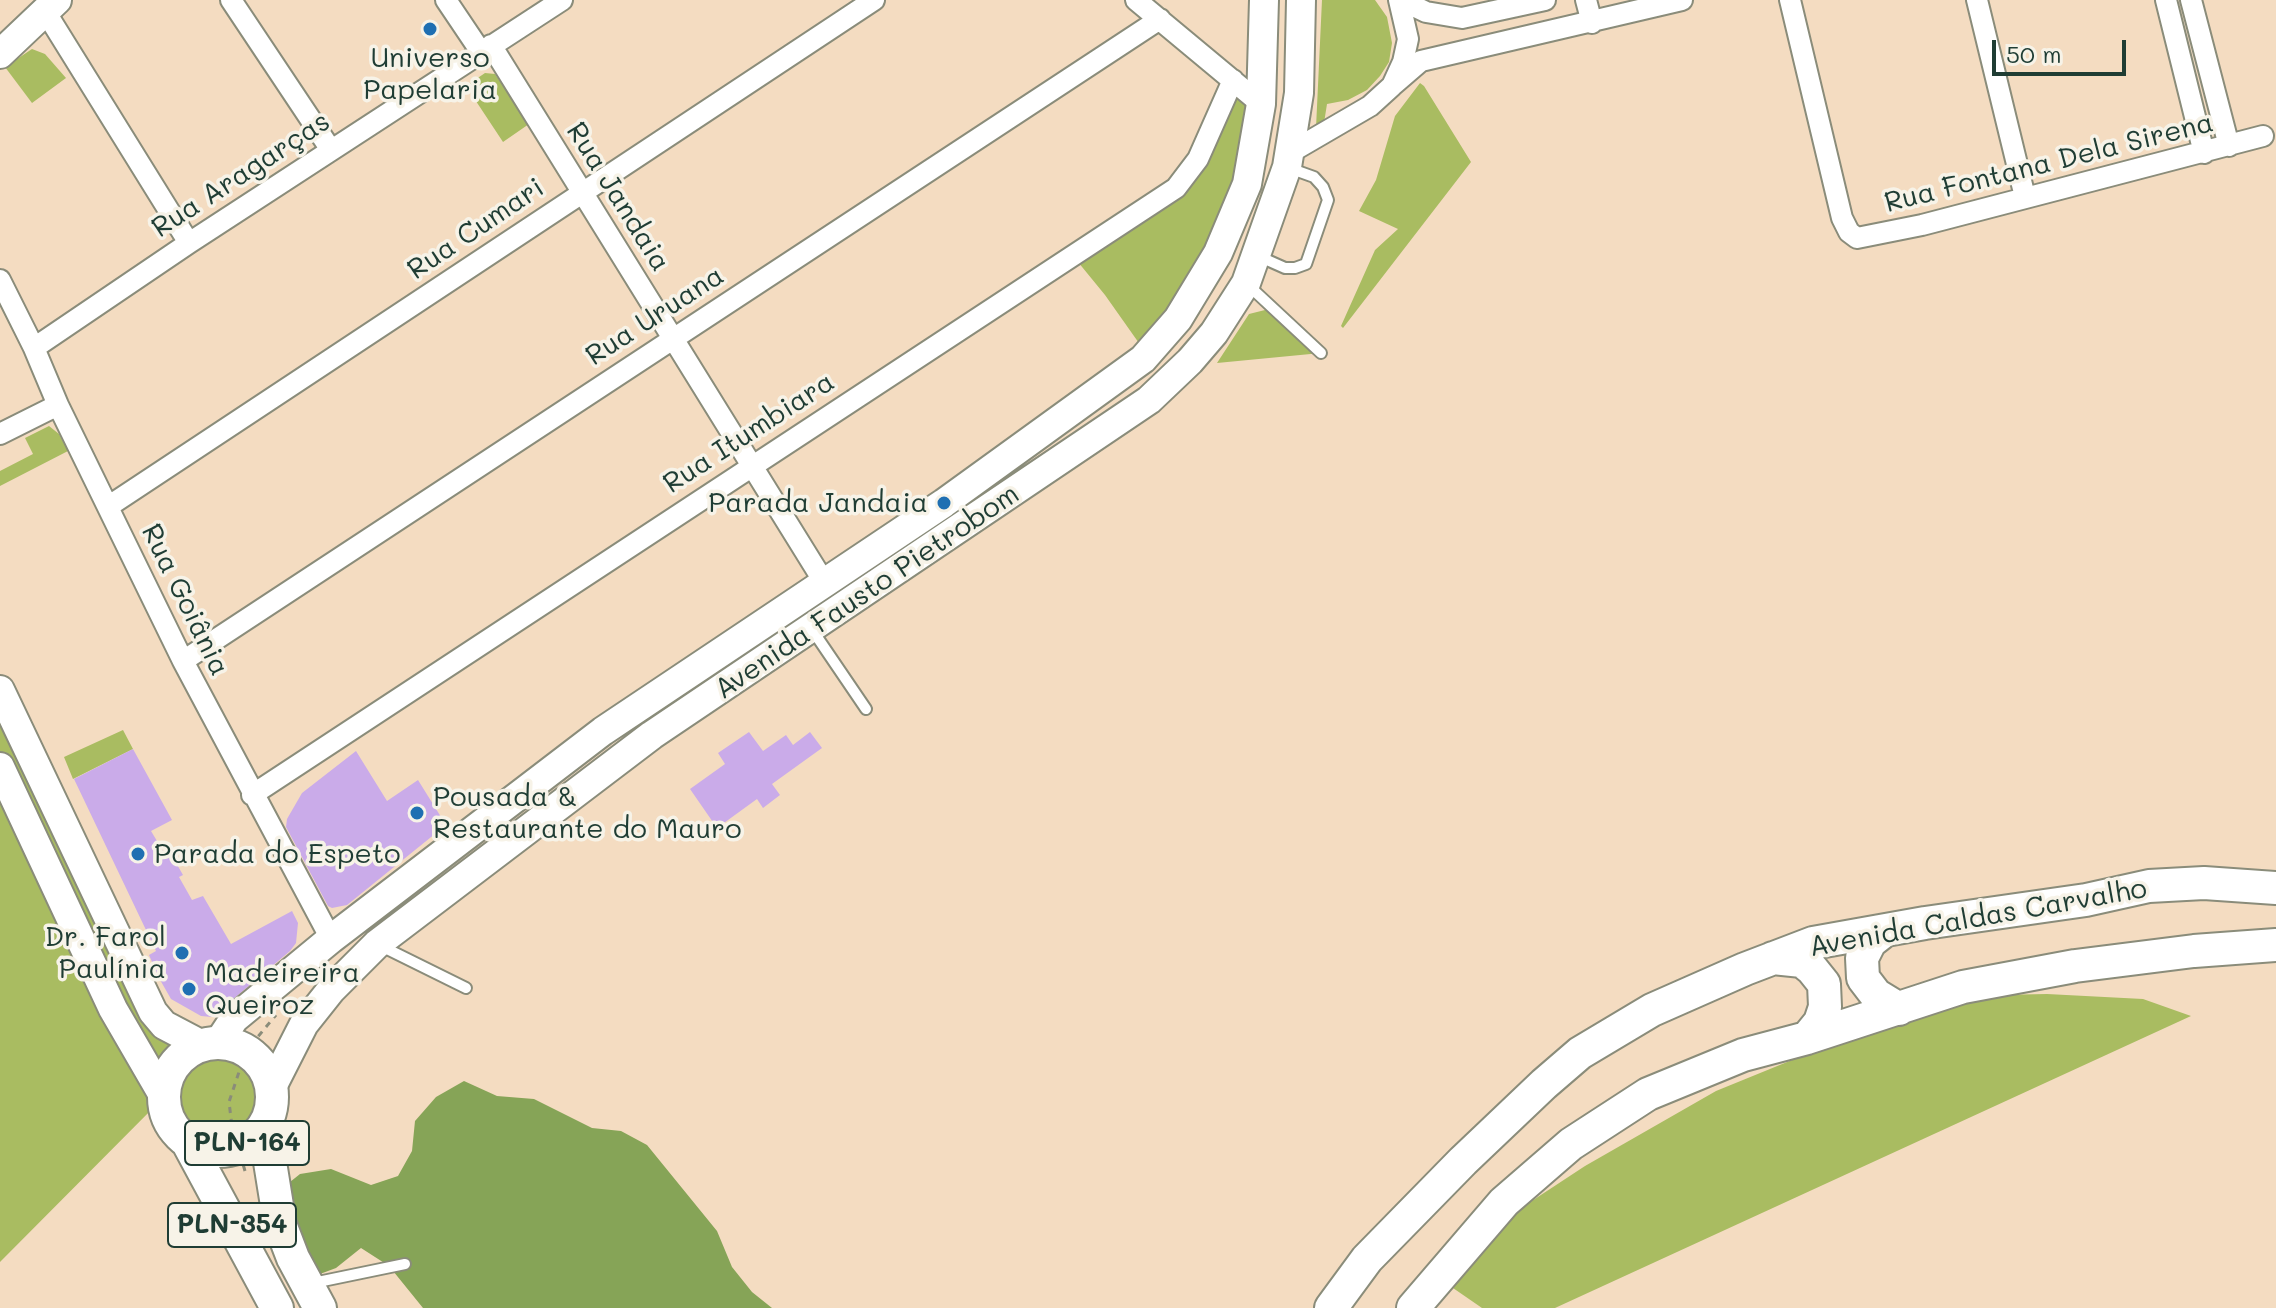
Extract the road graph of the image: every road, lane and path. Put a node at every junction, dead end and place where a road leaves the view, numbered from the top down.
1 (231, 0) edge
2 (446, 0) edge
3 (562, 0) edge
4 (874, 0) edge
5 (1136, 0) edge
6 (1264, 0) edge
7 (1301, 0) edge
8 (1400, 0) edge
9 (1545, 0) edge
10 (1586, 0) edge
11 (1682, 0) edge
12 (1790, 0) edge
13 (1977, 0) edge
14 (2166, 0) edge
15 (2191, 0) edge
16 (51, 6) edge
17 (1160, 19) junction
18 (1592, 23) junction
19 (486, 48) junction
20 (0, 54) edge
21 (1233, 80) junction
22 (1392, 86) junction
23 (1261, 104) junction
24 (2263, 136) dead end
25 (2229, 146) junction
26 (331, 150) junction
27 (2204, 153) junction
28 (1289, 159) junction
29 (582, 192) junction
30 (2025, 197) junction
31 (189, 243) junction
32 (1258, 255) junction
33 (0, 280) edge
34 (1246, 283) junction
35 (673, 338) junction
36 (34, 348) junction
37 (1321, 353) dead end
38 (58, 405) junction
39 (0, 434) edge
40 (751, 465) junction
41 (109, 506) junction
42 (824, 582) junction
43 (812, 629) junction
44 (183, 661) junction
45 (0, 690) edge
46 (866, 709) dead end
47 (0, 768) edge
48 (252, 795) junction
49 (2267, 884) edge
50 (1884, 931) junction
51 (331, 939) junction
52 (377, 944) junction
53 (2276, 945) edge
54 (1773, 958) junction
55 (466, 988) dead end
56 (1899, 1009) junction
57 (1807, 1038) junction
58 (222, 1046) junction
59 (271, 1089) junction
60 (164, 1097) junction
61 (264, 1125) junction
62 (232, 1126) dead end
63 (188, 1143) junction
64 (405, 1264) dead end
65 (313, 1296) edge
66 (277, 1308) edge
67 (1331, 1308) edge
68 (1413, 1308) edge

1 - 26 street
2 - 19 street, Rua Jandaia
3 - 19 street, Rua Aragarças
4 - 29 street, Rua Cumari
5 - 17 street
6 - 23 main road, Avenida Fausto Pietrobom / PLN-164
7 - 28 main road, Avenida Fausto Pietrobom / PLN-164
8 - 9 street
8 - 22 street
10 - 18 street
11 - 18 street
12 - 30 street, Rua Fontana Dela Sirena
13 - 30 street
14 - 27 street
15 - 25 street
16 - 20 main road
16 - 31 street
17 - 21 street
17 - 35 street, Rua Uruana
18 - 22 street
19 - 26 street, Rua Aragarças
19 - 29 street, Rua Jandaia
21 - 23 street
21 - 40 street, Rua Itumbiara
22 - 28 street
23 - 42 main road, Avenida Fausto Pietrobom / PLN-164
24 - 25 street, Rua Fontana Dela Sirena
25 - 27 street, Rua Fontana Dela Sirena
26 - 31 street, Rua Aragarças
27 - 30 street, Rua Fontana Dela Sirena
28 - 32 main road, Avenida Fausto Pietrobom / PLN-164
28 - 32 lane
29 - 35 street, Rua Jandaia
29 - 41 street, Rua Cumari
31 - 36 street, Rua Aragarças
32 - 34 main road, Avenida Fausto Pietrobom / PLN-164
33 - 36 street, Rua Goiânia
34 - 37 lane
34 - 43 main road, Avenida Fausto Pietrobom / PLN-164
35 - 40 street, Rua Jandaia
35 - 44 street, Rua Uruana
36 - 38 street, Rua Goiânia
38 - 39 street
38 - 41 street, Rua Goiânia
40 - 42 street, Rua Jandaia
40 - 48 street, Rua Itumbiara
41 - 44 street, Rua Goiânia
42 - 51 main road, Avenida Fausto Pietrobom / PLN-164
43 - 46 lane
43 - 52 main road, Avenida Fausto Pietrobom / PLN-164
44 - 48 street, Rua Goiânia
45 - 58 main road
47 - 60 main road, PLN-354
48 - 51 street, Rua Goiânia
49 - 50 main road, Avenida Caldas Carvalho
50 - 54 main road, Avenida Caldas Carvalho
50 - 56 main road
51 - 58 main road, Avenida Fausto Pietrobom / PLN-164
52 - 55 lane
52 - 59 main road, Avenida Fausto Pietrobom / PLN-164
53 - 56 main road
54 - 57 main road
54 - 67 main road, Avenida Caldas Carvalho
56 - 57 main road
57 - 68 main road
58 - 59 main road
58 - 60 main road, PLN-164
58 - 62 path
59 - 61 main road, PLN-164
60 - 63 main road, PLN-354
61 - 63 main road, PLN-164
61 - 65 main road, PLN-354
63 - 66 main road, PLN-354
64 - 65 lane

